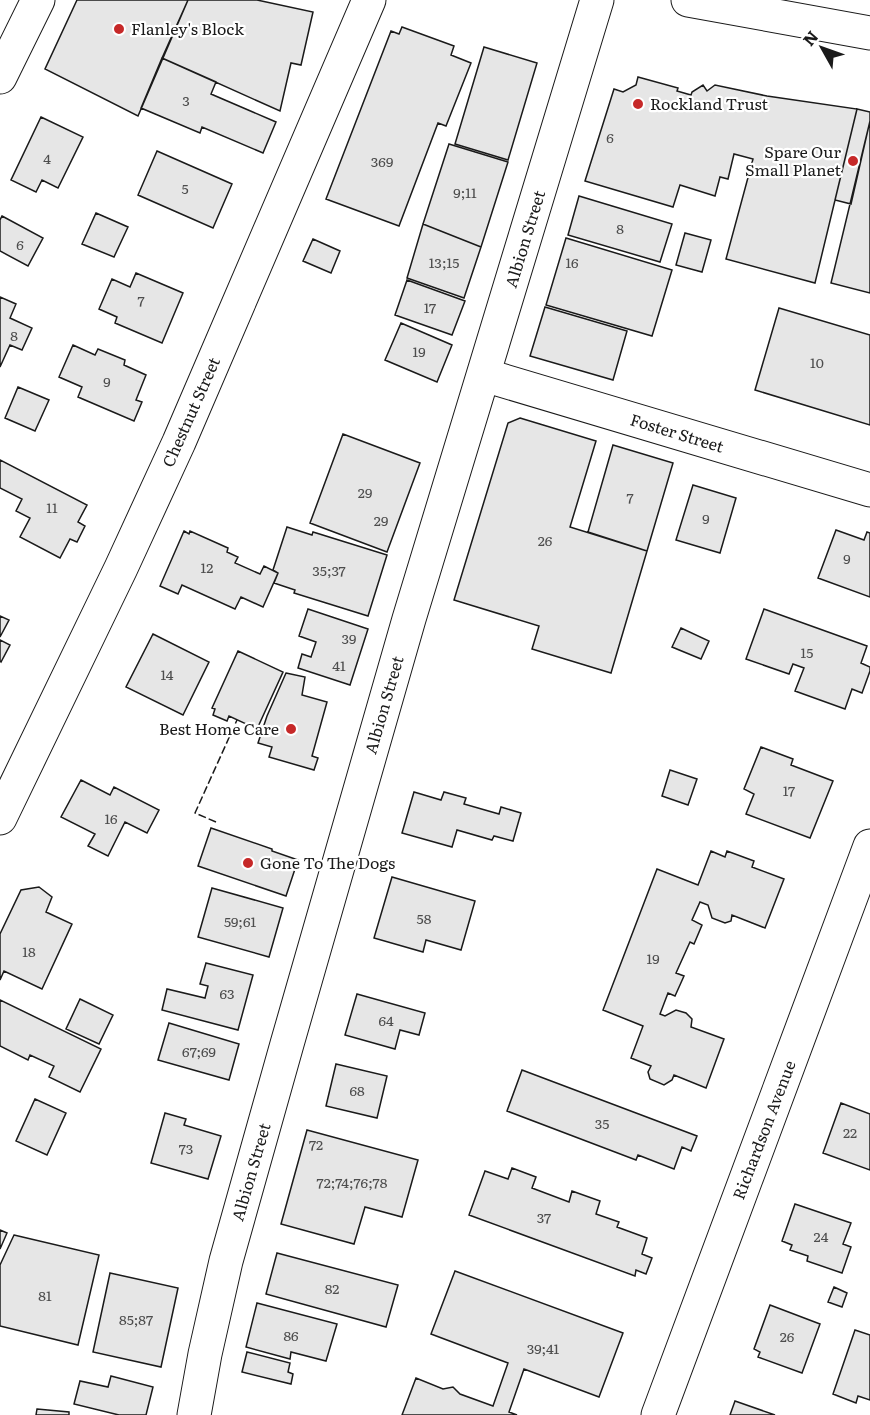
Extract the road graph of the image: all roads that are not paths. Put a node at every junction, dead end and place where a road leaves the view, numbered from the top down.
1 (38, 0) edge
2 (369, 0) edge
3 (597, 0) edge
4 (705, 2) edge
5 (870, 33) edge
6 (0, 78) edge
7 (484, 375) junction
8 (870, 490) edge
9 (0, 818) edge
10 (870, 846) edge
11 (194, 1415) edge
12 (658, 1415) edge

1 - 6 street
2 - 9 street, Chestnut Street
3 - 7 street, Albion Street
4 - 5 street
7 - 8 street, Foster Street
7 - 11 street, Albion Street
10 - 12 street, Richardson Avenue

